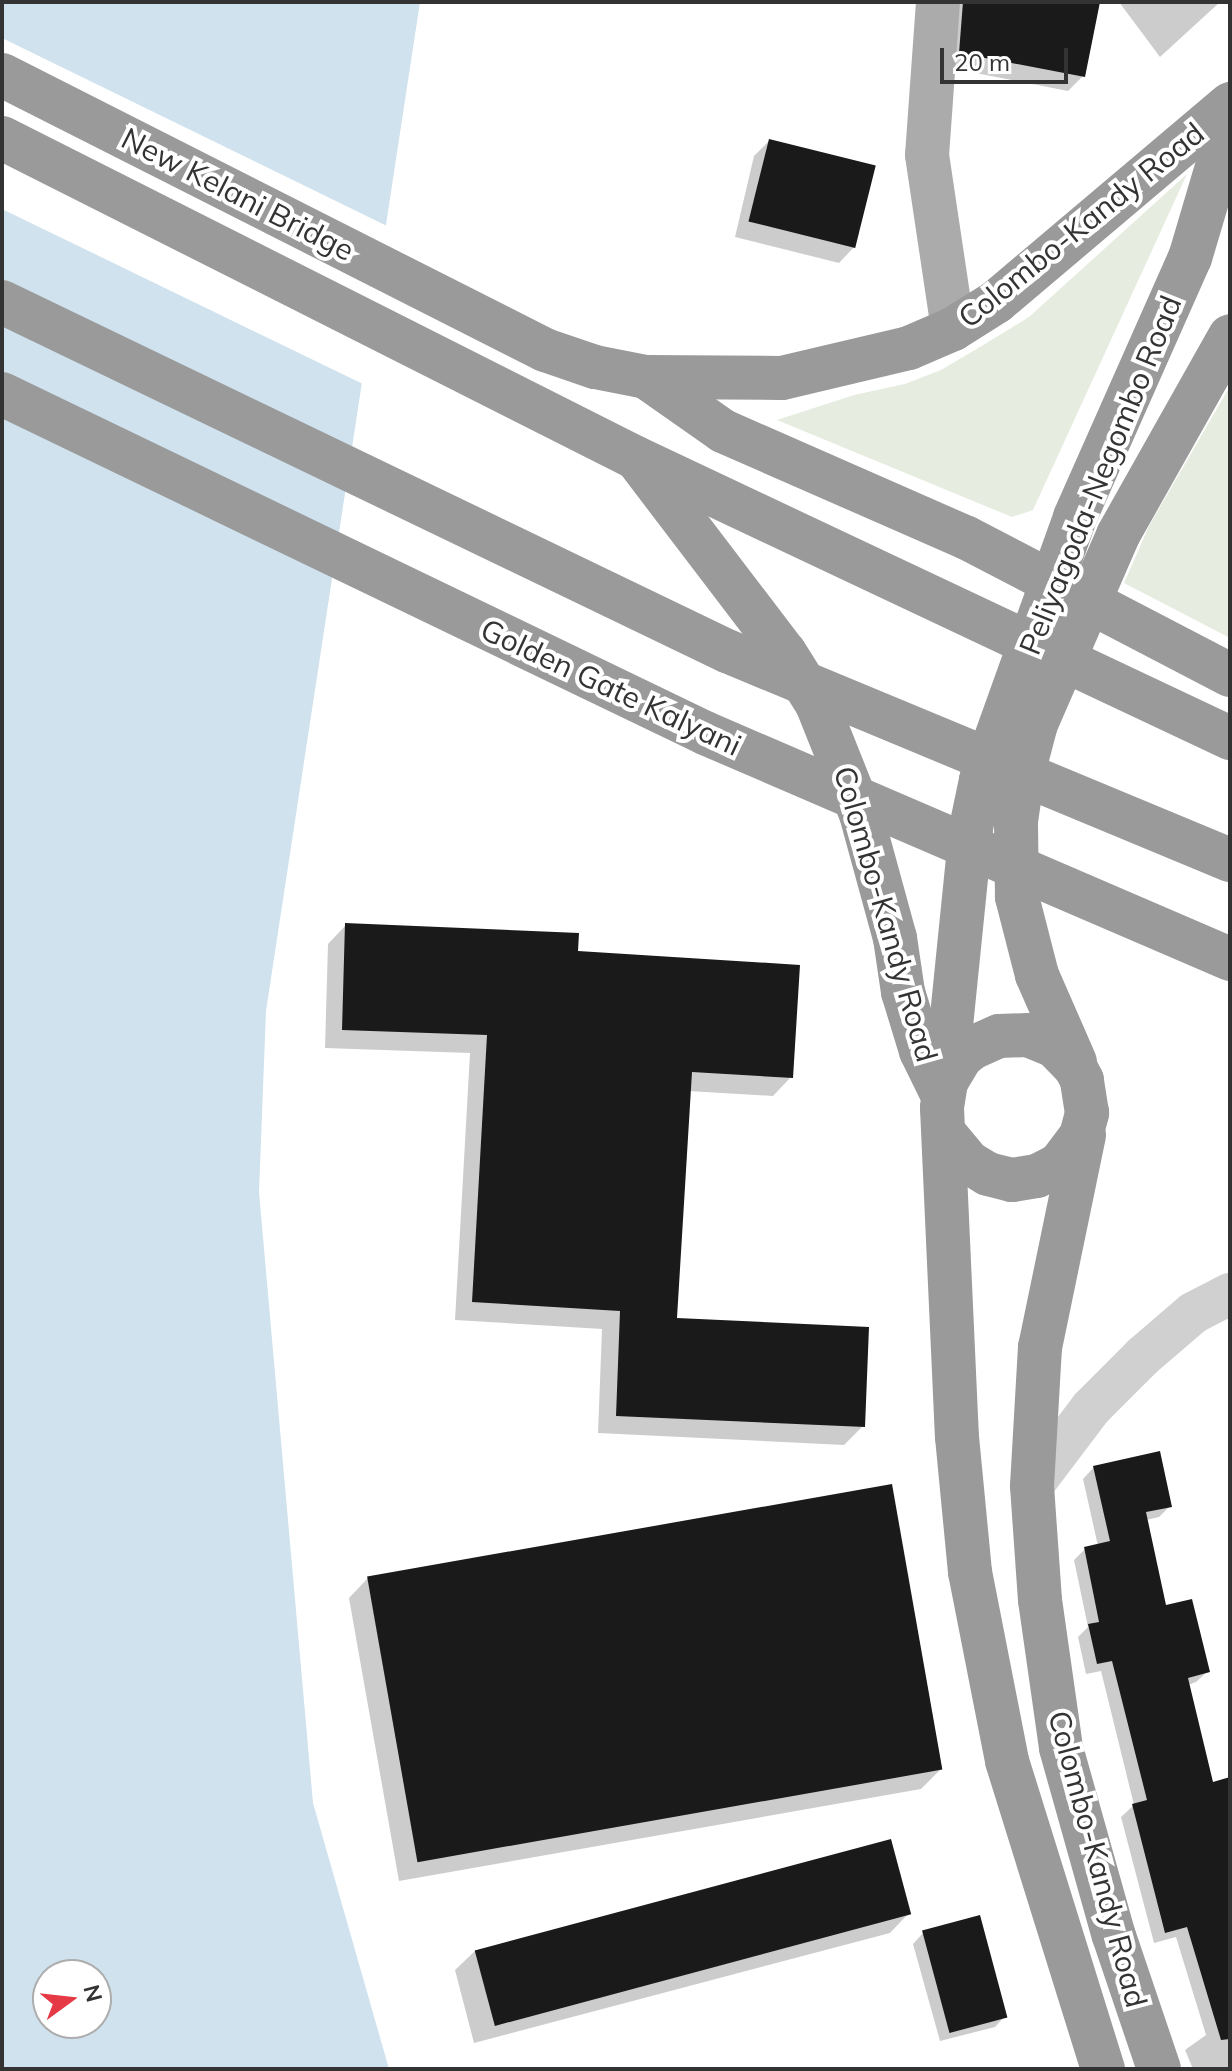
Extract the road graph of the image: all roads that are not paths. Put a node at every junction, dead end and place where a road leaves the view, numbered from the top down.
1 (938, 2) edge
2 (2, 75) edge
3 (1229, 132) edge
4 (2, 138) edge
5 (2, 302) edge
6 (953, 329) junction
7 (1230, 336) edge
8 (646, 377) junction
9 (2, 394) edge
10 (636, 458) junction
11 (1230, 675) edge
12 (1230, 738) edge
13 (1230, 860) edge
14 (1230, 959) edge
15 (1082, 1080) junction
16 (944, 1114) junction
17 (1085, 1124) junction
18 (1230, 1294) edge
19 (1032, 1486) junction
20 (1103, 2069) edge
21 (1159, 2069) edge

1 - 6 main road
2 - 8 highway, New Kelani Bridge
3 - 6 highway, Colombo-Kandy Road
3 - 16 highway, Peliyagoda-Negombo Road
4 - 10 highway, New Kelani Bridge
5 - 13 highway, bridge
6 - 8 highway, Colombo-Kandy Road
7 - 15 highway
8 - 11 highway
9 - 14 highway, Golden Gate Kalyani, bridge
10 - 12 highway, New Kelani Bridge
10 - 16 highway, Colombo-Kandy Road
15 - 16 highway
15 - 17 highway
16 - 17 highway
16 - 20 highway, Colombo-Kandy Road
17 - 19 highway, Colombo-Kandy Road
18 - 19 street
19 - 21 highway, Colombo-Kandy Road

